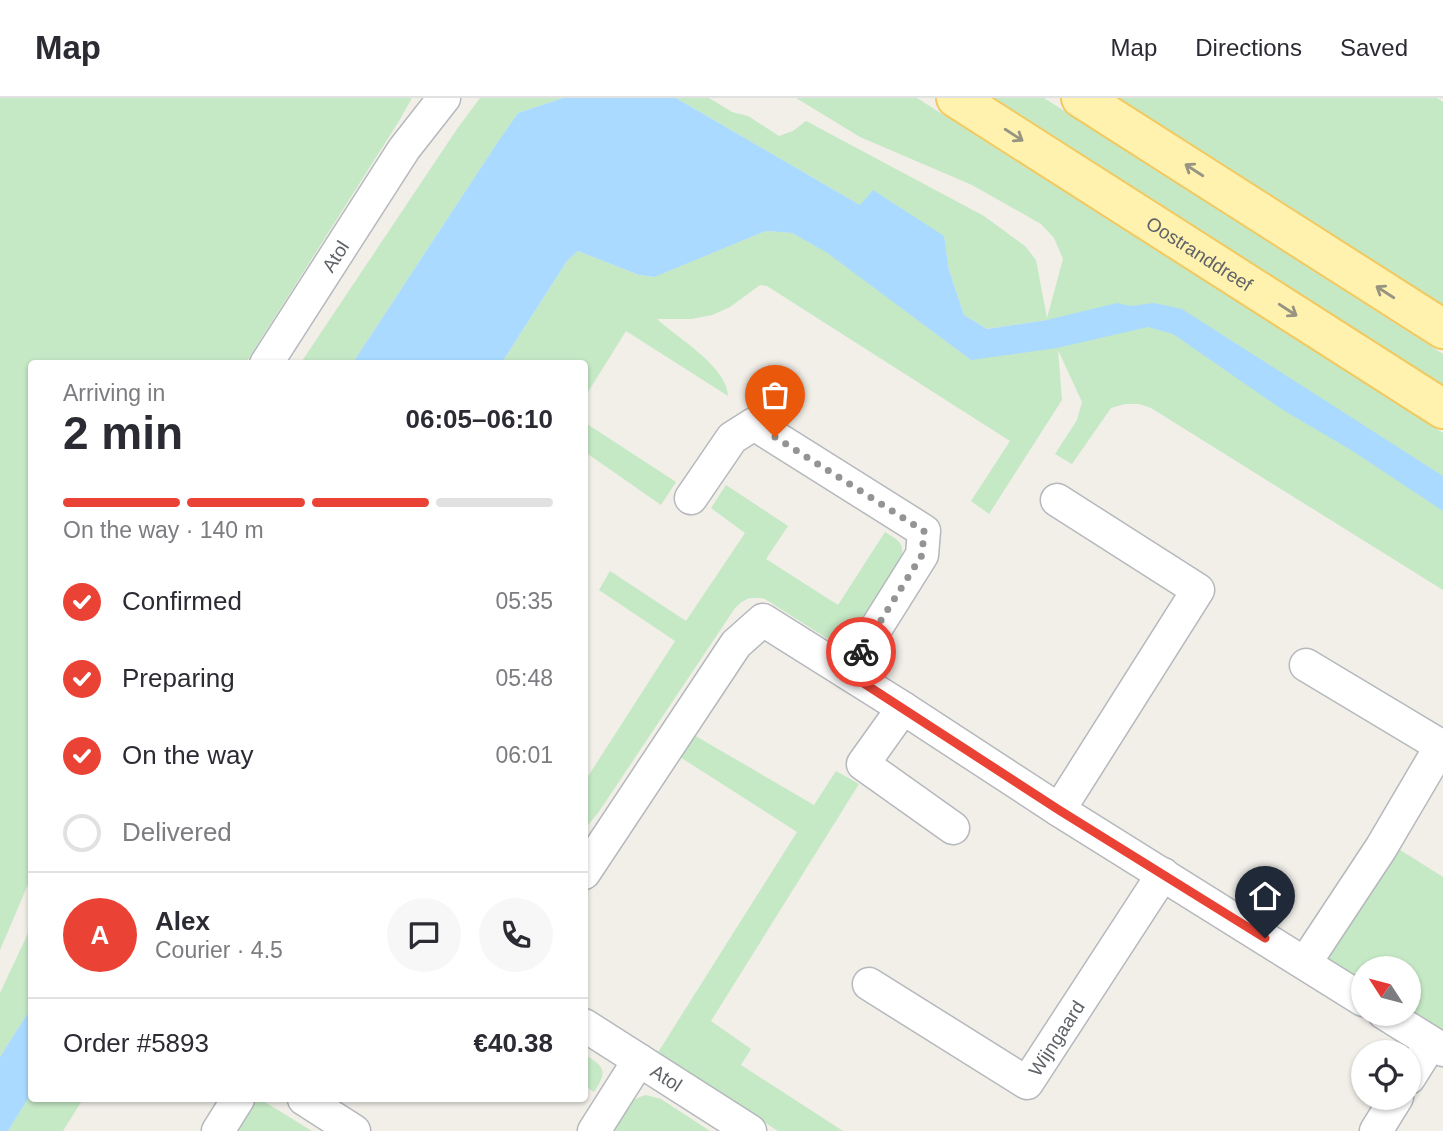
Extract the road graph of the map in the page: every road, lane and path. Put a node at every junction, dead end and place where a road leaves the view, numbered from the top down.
1 (423, 98) edge
2 (444, 98) edge
3 (956, 98) edge
4 (1081, 98) edge
5 (404, 149) junction
6 (1443, 329) edge
7 (269, 360) edge
8 (1443, 408) edge
9 (691, 498) dead end
10 (1057, 500) dead end
11 (1306, 664) dead end
12 (848, 673) junction
13 (903, 708) junction
14 (1059, 810) junction
15 (953, 828) dead end
16 (589, 858) edge
17 (1163, 874) junction
18 (1306, 963) junction
19 (869, 984) dead end
20 (1351, 992) edge
21 (1404, 1026) edge
22 (588, 1028) edge
23 (1437, 1047) edge
24 (639, 1060) junction
25 (1421, 1065) edge
26 (236, 1102) edge
27 (309, 1102) edge
28 (1389, 1110) edge
29 (218, 1131) edge
30 (354, 1131) edge
31 (594, 1131) edge
32 (750, 1131) edge
33 (1376, 1131) edge

1 - 5 street, Atol
2 - 5 street, Atol
3 -> 8 main road, Oostranddreef
6 -> 4 main road
5 - 7 street, Atol
9 - 12 street
10 - 14 street
11 - 18 street
12 - 13 street
12 - 16 street
13 - 14 street
13 - 15 street
14 - 17 street
17 - 18 street
17 - 19 street, Wijngaard
18 - 20 street
21 - 23 street
22 - 24 street, Atol
23 - 25 street
24 - 31 street
24 - 32 street, Atol
26 - 29 street
27 - 30 street
28 - 33 street

